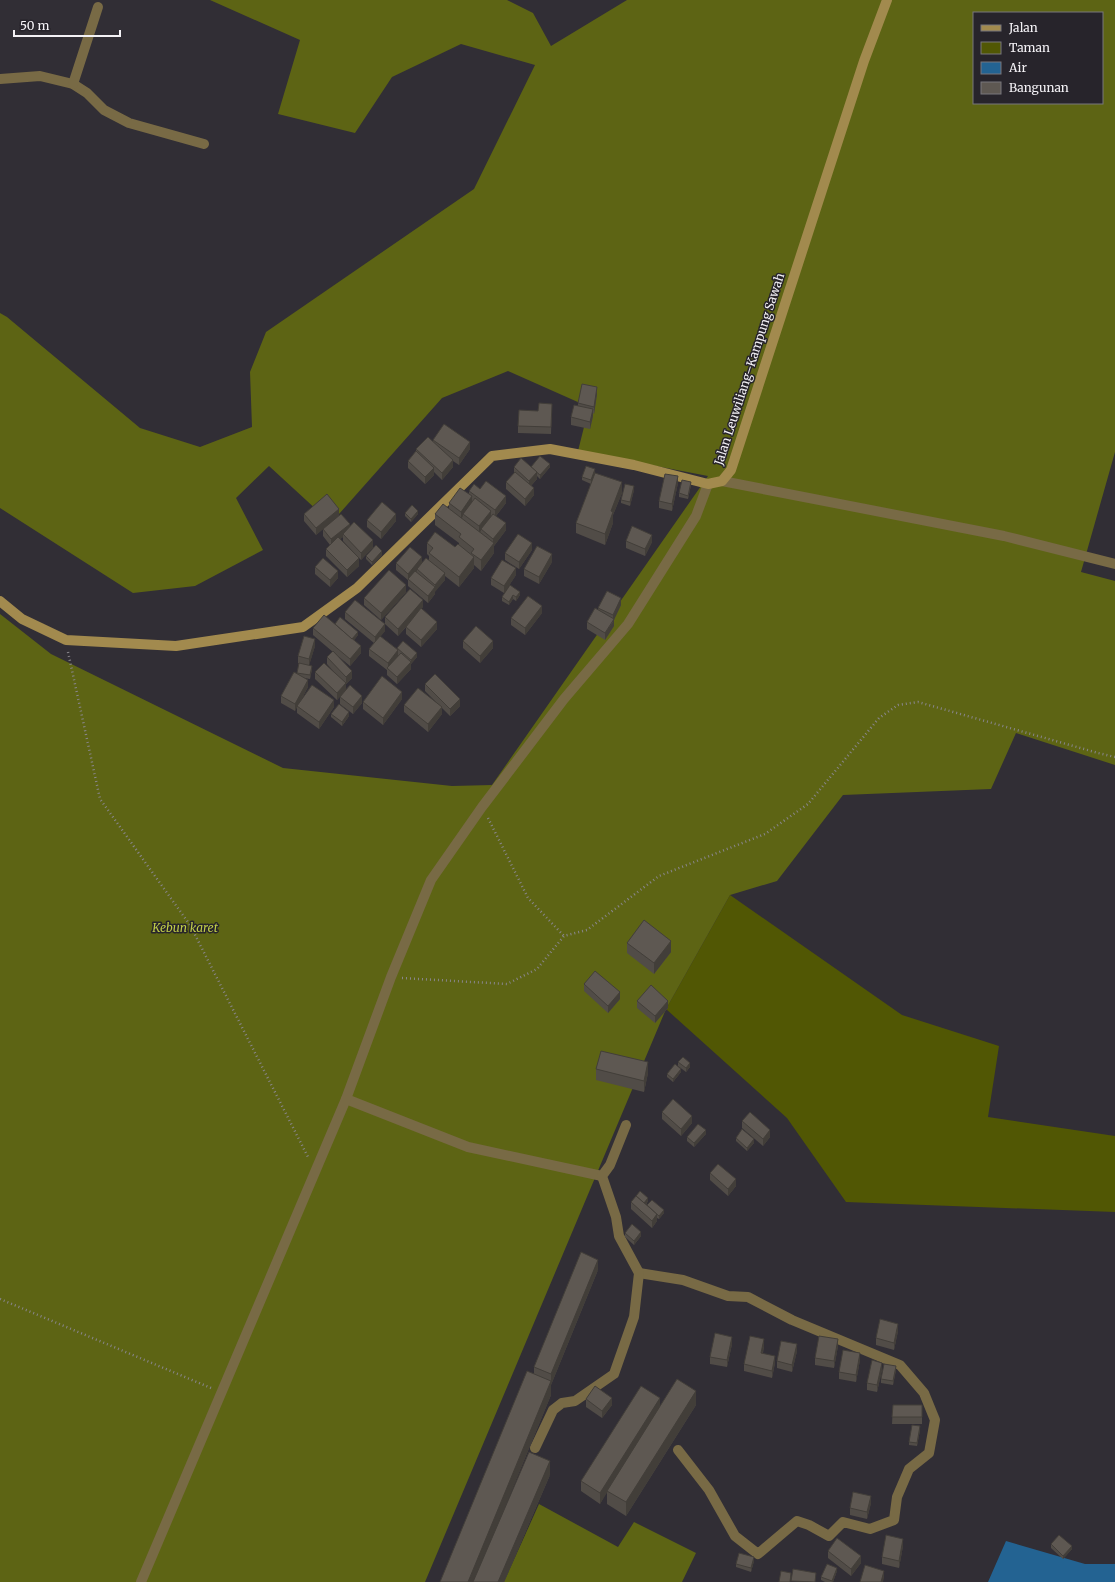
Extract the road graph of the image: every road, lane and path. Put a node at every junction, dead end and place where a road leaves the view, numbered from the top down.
1 (887, 0) edge
2 (98, 7) dead end
3 (0, 79) edge
4 (73, 84) junction
5 (204, 144) dead end
6 (722, 481) junction
7 (708, 484) junction
8 (1115, 564) edge
9 (0, 601) edge
10 (66, 640) junction
11 (1115, 757) edge
12 (482, 807) junction
13 (564, 936) junction
14 (391, 977) junction
15 (346, 1099) junction
16 (626, 1125) dead end
17 (315, 1172) junction
18 (602, 1176) junction
19 (639, 1273) junction
20 (0, 1299) edge
21 (221, 1393) junction
22 (535, 1448) dead end
23 (678, 1450) dead end
24 (141, 1582) edge

1 - 6 main road, Jalan Leuwiliang–Kampung Sawah
2 - 4 street
3 - 4 street
4 - 5 street
6 - 7 main road, Jalan Leuwiliang–Kampung Sawah
6 - 8 street
7 - 10 main road, Jalan Leuwiliang–Kampung Sawah
7 - 12 street
9 - 10 main road, Jalan Leuwiliang–Kampung Sawah
10 - 17 path
11 - 13 path
12 - 13 path
12 - 14 street
13 - 14 path
14 - 15 street
15 - 17 street
15 - 18 street
16 - 18 street
17 - 21 street
18 - 19 street
19 - 22 street
19 - 23 street
20 - 21 path
21 - 24 street

